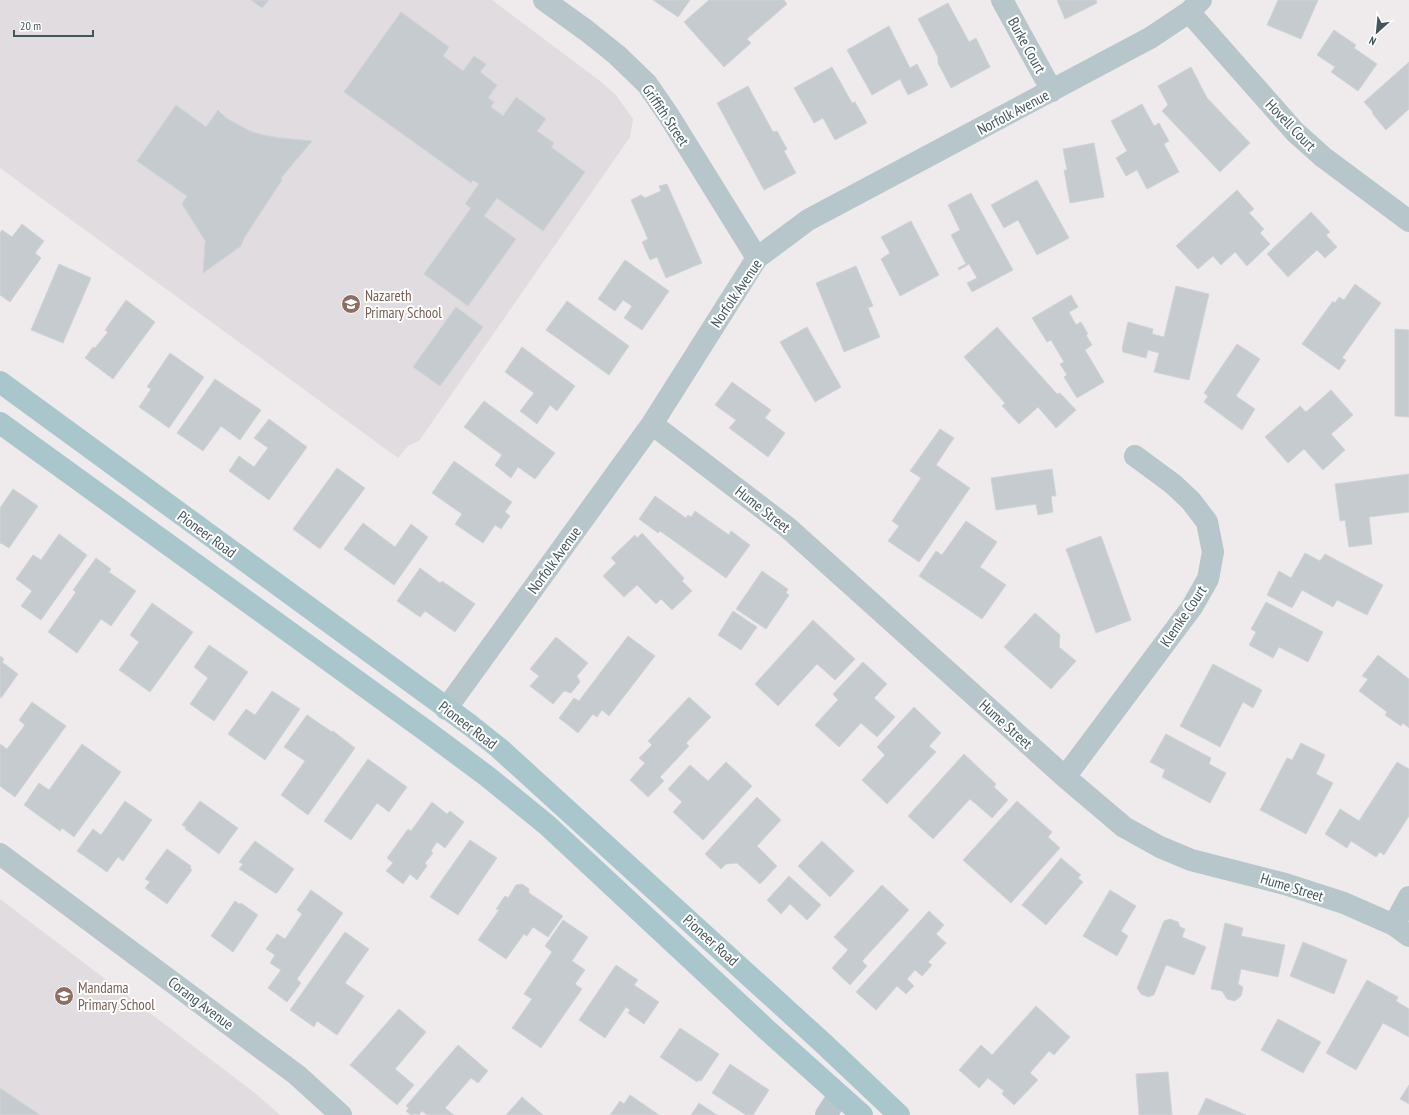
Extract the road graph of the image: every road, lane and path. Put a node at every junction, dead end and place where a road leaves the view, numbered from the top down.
1 (544, 0) edge
2 (1002, 0) edge
3 (1195, 6) edge
4 (1052, 91) junction
5 (1409, 221) edge
6 (757, 258) junction
7 (0, 382) edge
8 (0, 423) edge
9 (652, 424) junction
10 (1135, 456) dead end
11 (446, 709) junction
12 (429, 733) junction
13 (1065, 777) junction
14 (0, 854) edge
15 (1409, 897) edge
16 (1401, 930) edge
17 (854, 1073) junction
18 (839, 1095) junction
19 (341, 1115) edge
20 (826, 1115) edge
21 (862, 1115) edge
22 (899, 1115) edge

1 - 6 street, Griffith Street
2 - 4 street, Burke Court
3 - 4 street, Norfolk Avenue
3 - 5 street, Hovell Court
4 - 6 street, Norfolk Avenue
6 - 9 street, Norfolk Avenue
7 - 11 main road, Pioneer Road
8 - 12 main road, Pioneer Road
9 - 11 street, Norfolk Avenue
9 - 13 street, Hume Street
10 - 13 street, Klemke Court
11 - 12 main road
11 - 17 main road, Pioneer Road
12 - 18 main road, Pioneer Road
13 - 16 street, Hume Street
14 - 19 street, Corang Avenue
15 - 16 street
17 - 18 main road
17 - 22 main road, Pioneer Road
18 - 20 street
18 - 21 main road, Pioneer Road

